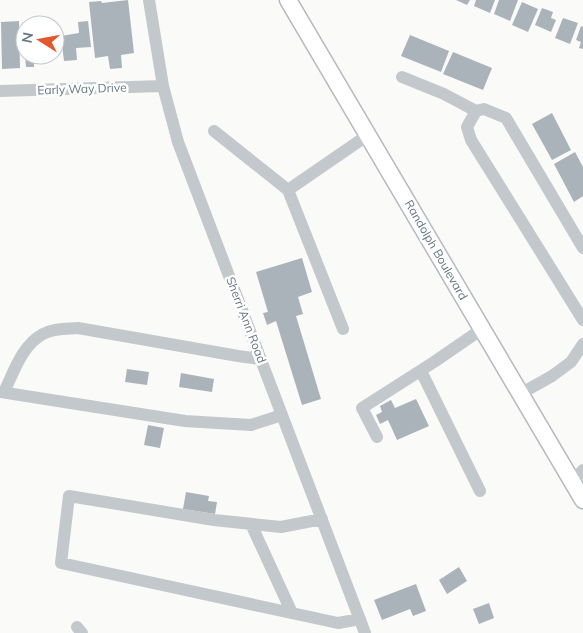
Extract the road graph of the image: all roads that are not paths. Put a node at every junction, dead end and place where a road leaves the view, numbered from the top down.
1 (149, 0) edge
2 (288, 0) edge
3 (402, 76) dead end
4 (163, 86) junction
5 (0, 91) edge
6 (476, 110) junction
7 (214, 131) dead end
8 (368, 135) junction
9 (288, 190) junction
10 (583, 248) edge
11 (583, 320) edge
12 (343, 329) dead end
13 (482, 329) junction
14 (583, 344) edge
15 (261, 359) junction
16 (421, 371) junction
17 (2, 392) edge
18 (520, 394) junction
19 (282, 415) junction
20 (377, 437) dead end
21 (578, 476) edge
22 (480, 491) dead end
23 (583, 500) edge
24 (322, 519) junction
25 (251, 524) junction
26 (292, 614) junction
27 (360, 619) junction
28 (365, 633) edge

1 - 4 street, Sherri Ann Road
2 - 8 main road, Randolph Boulevard
3 - 6 street
4 - 5 street, Early Way Drive
4 - 15 street, Sherri Ann Road
6 - 10 street
6 - 11 street
7 - 9 street
8 - 9 street
8 - 13 main road, Randolph Boulevard
9 - 12 street
13 - 16 street
13 - 18 main road, Randolph Boulevard
14 - 18 street
15 - 17 street
15 - 19 street, Sherri Ann Road
16 - 20 street
16 - 22 street
17 - 19 street
18 - 21 main road, Randolph Boulevard
19 - 24 street, Sherri Ann Road
21 - 23 main road, Randolph Boulevard
24 - 25 street
24 - 27 street, Sherri Ann Road
25 - 26 street
25 - 26 street
26 - 27 street
27 - 28 street, Sherri Ann Road

